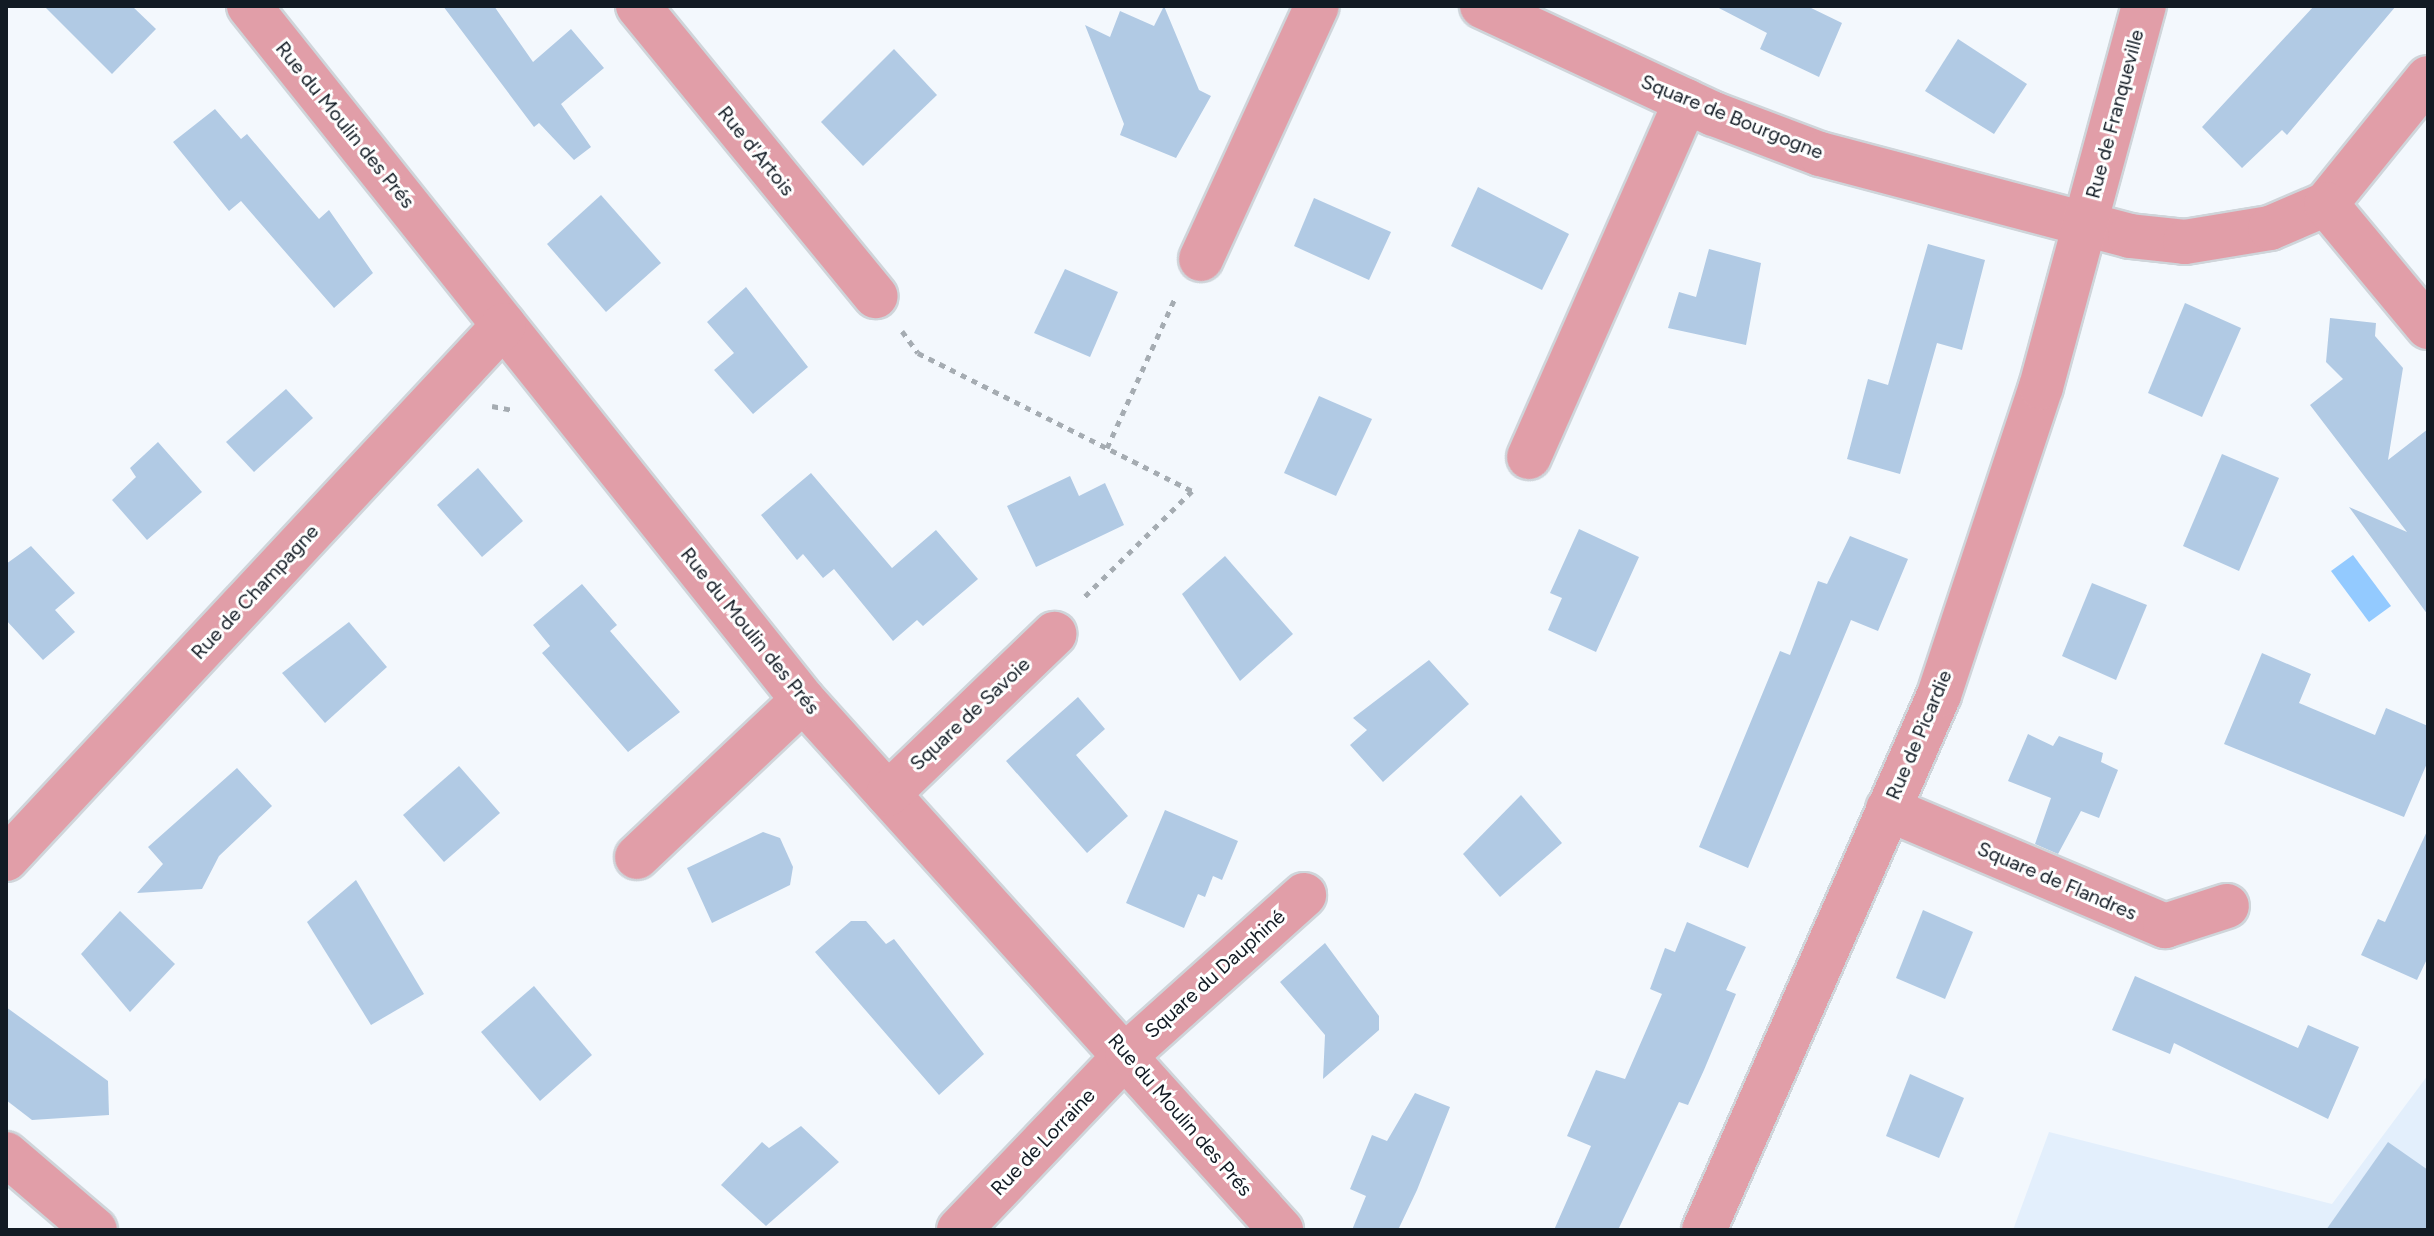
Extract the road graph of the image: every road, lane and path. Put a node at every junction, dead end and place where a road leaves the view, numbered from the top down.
1 (249, 6) edge
2 (638, 6) edge
3 (1317, 6) edge
4 (1482, 6) edge
5 (2144, 6) edge
6 (2428, 78) edge
7 (1686, 101) junction
8 (2326, 204) junction
9 (2086, 222) junction
10 (1201, 259) joint
11 (875, 296) joint
12 (504, 325) junction
13 (2428, 327) edge
14 (1107, 448) junction
15 (1529, 457) dead end
16 (1054, 634) joint
17 (803, 700) junction
18 (888, 794) junction
19 (1888, 809) junction
20 (637, 857) dead end
21 (6, 859) edge
22 (1304, 895) dead end
23 (2227, 906) dead end
24 (1127, 1054) junction
25 (6, 1154) edge
26 (95, 1230) edge
27 (959, 1230) edge
28 (1281, 1230) edge
29 (1704, 1230) edge

1 - 12 street, Rue du Moulin des Prés
2 - 11 street, Rue d'Artois
3 - 10 street
4 - 7 street, Square de Bourgogne
5 - 9 street, Rue de Franqueville
6 - 8 street
7 - 9 street, Square de Bourgogne
7 - 15 street
8 - 9 street, Square de Bourgogne
8 - 13 street
9 - 19 street, Rue de Picardie
10 - 14 path
11 - 14 path
12 - 17 street, Rue du Moulin des Prés
12 - 21 street, Rue de Champagne
14 - 16 path
16 - 18 street, Square de Savoie
17 - 18 street, Rue du Moulin des Prés
17 - 20 street
18 - 24 street, Rue du Moulin des Prés
19 - 23 street, Square de Flandres
19 - 29 street, Rue de Picardie
22 - 24 street, Square du Dauphiné
24 - 27 street, Rue de Lorraine
24 - 28 street, Rue du Moulin des Prés
25 - 26 street

